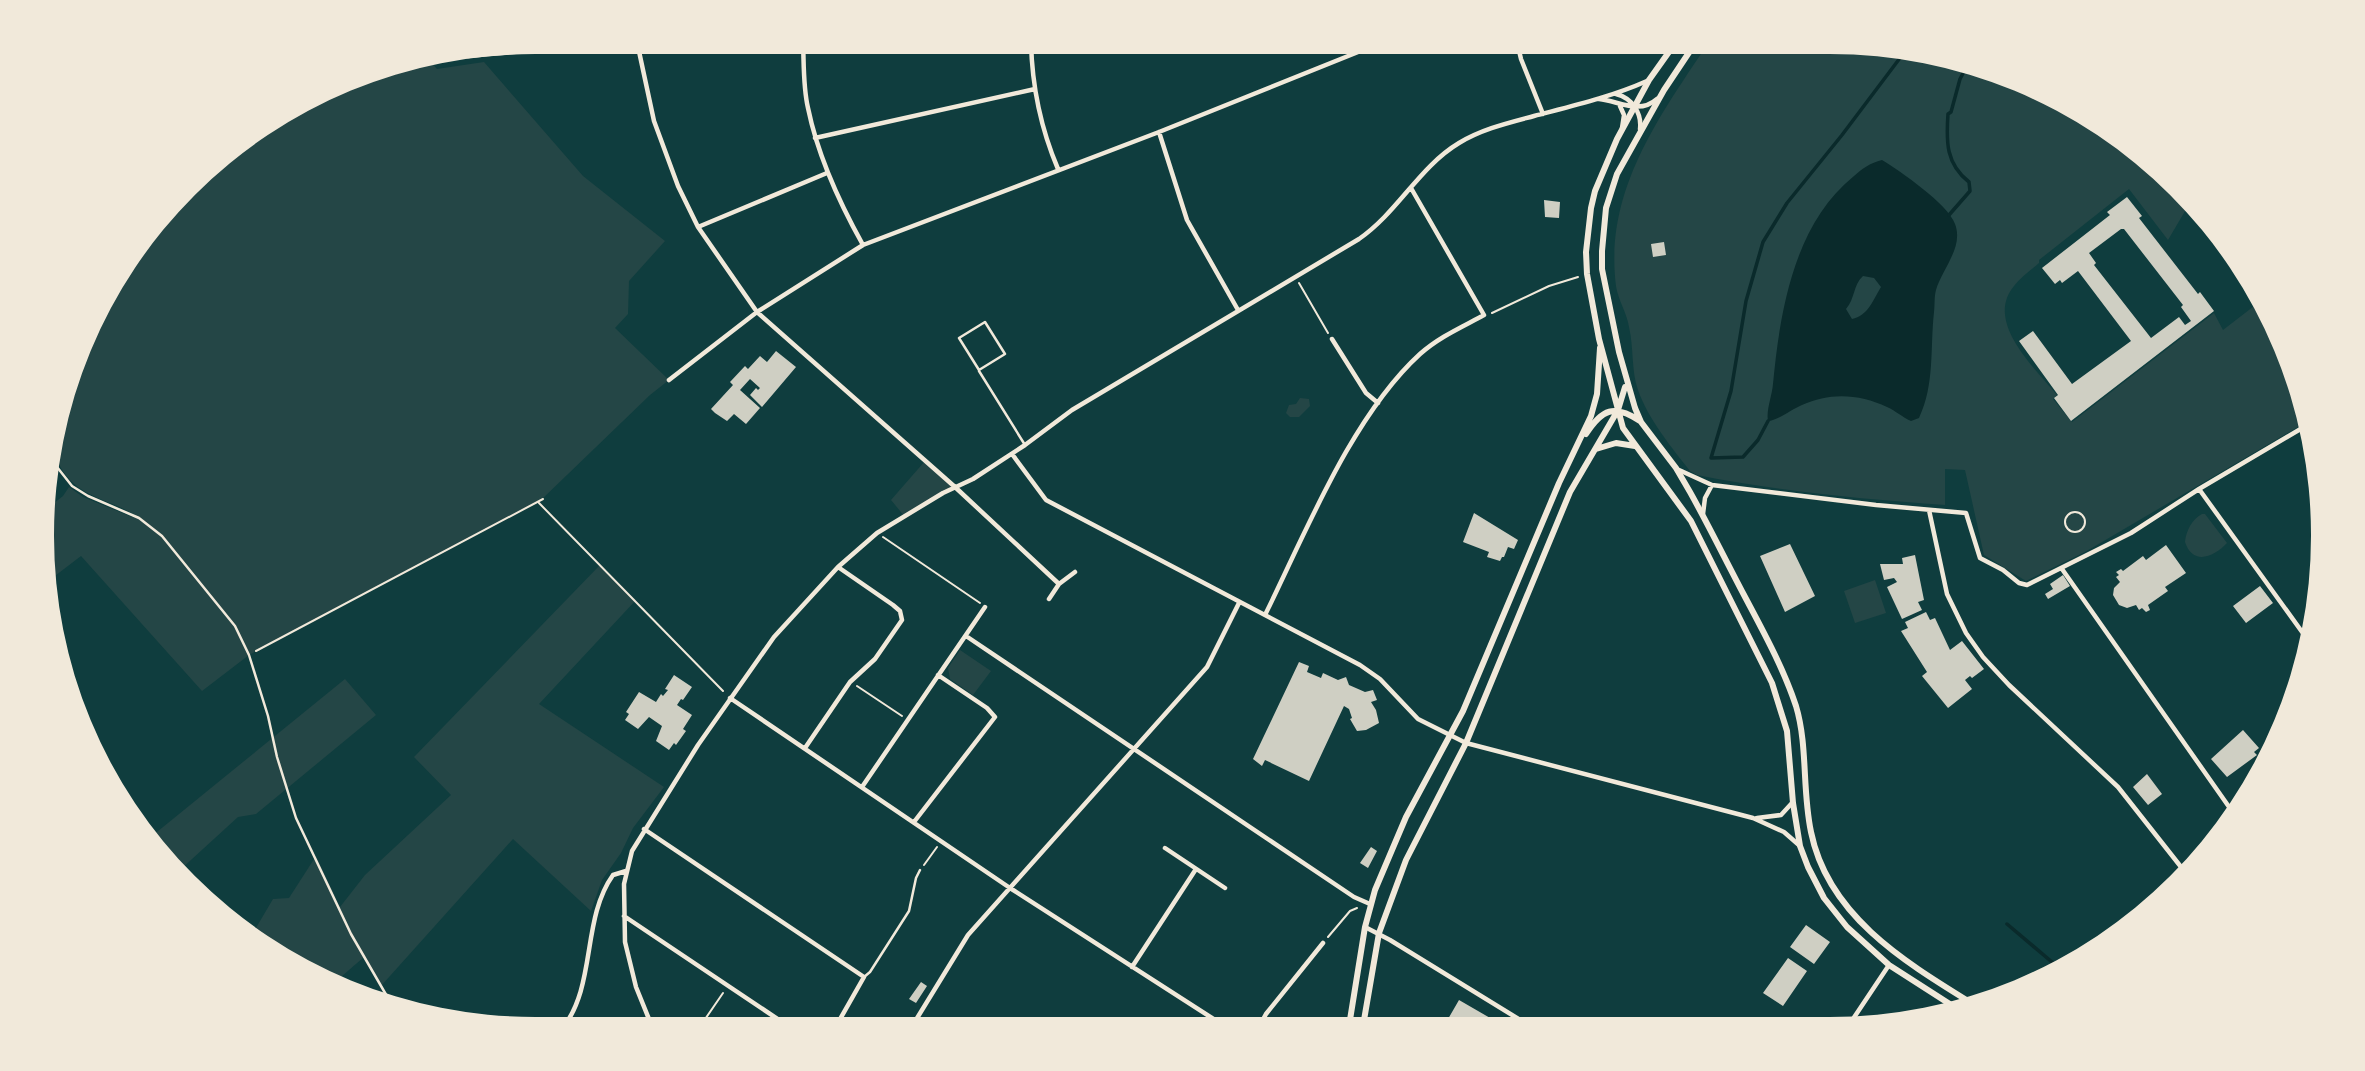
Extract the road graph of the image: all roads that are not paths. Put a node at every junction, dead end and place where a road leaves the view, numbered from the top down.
1 (640, 54) edge
2 (804, 54) edge
3 (1032, 54) edge
4 (1353, 54) edge
5 (1520, 54) edge
6 (1667, 54) edge
7 (1688, 54) edge
8 (1649, 80) junction
9 (1035, 89) junction
10 (1610, 94) junction
11 (1660, 97) junction
12 (1598, 99) junction
13 (1619, 105) junction
14 (1635, 106) junction
15 (1544, 114) junction
16 (1621, 131) junction
17 (1159, 132) junction
18 (1639, 133) junction
19 (815, 138) junction
20 (1058, 169) junction
21 (827, 173) junction
22 (1411, 188) junction
23 (698, 227) junction
24 (863, 245) junction
25 (1238, 310) junction
26 (757, 312) junction
27 (1332, 339) road end
28 (1600, 339) junction
29 (979, 370) junction
30 (669, 380) dead end
31 (1625, 381) junction
32 (1378, 403) junction
33 (1618, 410) junction
34 (1641, 422) junction
35 (2299, 430) edge
36 (1025, 445) junction
37 (1635, 446) junction
38 (1594, 450) junction
39 (1012, 454) junction
40 (1573, 455) junction
41 (1676, 468) junction
42 (59, 469) edge
43 (1712, 485) junction
44 (956, 487) junction
45 (2199, 489) junction
46 (1929, 510) junction
47 (1703, 514) junction
48 (838, 568) junction
49 (2062, 569) junction
50 (1076, 572) dead end
51 (1059, 583) junction
52 (1049, 599) dead end
53 (1239, 603) junction
54 (985, 607) road end
55 (1265, 615) junction
56 (2301, 631) edge
57 (966, 636) junction
58 (939, 675) junction
59 (730, 698) junction
60 (1450, 737) junction
61 (1466, 743) junction
62 (805, 748) junction
63 (1136, 749) junction
64 (862, 787) junction
65 (1793, 803) junction
66 (2228, 806) edge
67 (1754, 818) junction
68 (914, 822) junction
69 (644, 829) junction
70 (1800, 846) junction
71 (1165, 848) dead end
72 (2180, 865) edge
73 (1196, 869) junction
74 (920, 870) road end
75 (626, 871) junction
76 (1010, 888) junction
77 (1225, 888) dead end
78 (1370, 904) junction
79 (623, 916) junction
80 (1365, 927) junction
81 (1379, 933) junction
82 (1323, 943) road end
83 (1889, 965) junction
84 (1132, 967) junction
85 (864, 977) junction
86 (385, 992) edge
87 (1963, 997) edge
88 (1947, 1002) edge
89 (1856, 1016) edge
90 (569, 1017) edge
91 (648, 1017) edge
92 (774, 1017) edge
93 (841, 1017) edge
94 (918, 1017) edge
95 (1210, 1017) edge
96 (1264, 1017) edge
97 (1350, 1017) edge
98 (1365, 1017) edge
99 (1515, 1017) edge

1 - 23 street
2 - 19 street
3 - 9 street
4 - 17 street
5 - 15 street
6 - 8 street
7 - 11 street
8 - 10 street
8 - 14 street
9 - 19 street
9 - 20 street
10 - 12 street
10 - 14 street
11 - 14 street
11 - 18 street
12 - 13 street
12 - 15 street
13 - 14 street
13 - 16 street
14 - 16 street
14 - 18 street
15 - 22 street
16 - 28 street
17 - 20 street
17 - 25 street
18 - 31 street
19 - 21 street
20 - 24 street
21 - 23 street
21 - 24 street
22 - 25 street
22 - 32 street
23 - 26 street
24 - 26 street
25 - 36 street
26 - 30 street
26 - 44 street
27 - 32 street
28 - 33 street
28 - 40 street
29 - 29 lane
29 - 36 lane
31 - 33 street
31 - 34 street
32 - 55 street
33 - 34 street
33 - 37 street
33 - 38 street
33 - 40 street
34 - 41 street
35 - 45 street
36 - 39 street
37 - 38 street
37 - 65 street
38 - 61 street
39 - 44 street
39 - 53 street
40 - 60 street
41 - 43 street
41 - 47 street
42 - 86 lane
43 - 46 street
43 - 47 street
44 - 48 street
44 - 51 street
45 - 49 street
45 - 56 street
46 - 49 street
46 - 72 street
47 - 87 street
48 - 59 street
48 - 62 street
49 - 66 street
50 - 51 street
51 - 52 street
53 - 55 street
53 - 63 street
54 - 57 street
55 - 60 street
57 - 58 street
57 - 63 street
58 - 64 street
58 - 68 street
59 - 62 street
59 - 69 street
60 - 61 street
60 - 78 street
61 - 67 street
61 - 81 street
62 - 64 street
63 - 76 street
63 - 78 street
64 - 68 street
65 - 67 street
65 - 70 street
67 - 70 street
68 - 76 street
69 - 75 street
69 - 85 street
70 - 83 street
71 - 73 street
73 - 77 street
73 - 84 street
74 - 85 lane
75 - 79 street
75 - 90 street
76 - 84 street
76 - 94 street
78 - 80 street
79 - 91 street
79 - 92 street
80 - 81 street
80 - 97 street
81 - 98 street
81 - 99 street
82 - 96 street
83 - 88 street
83 - 89 street
84 - 95 street
85 - 93 street

